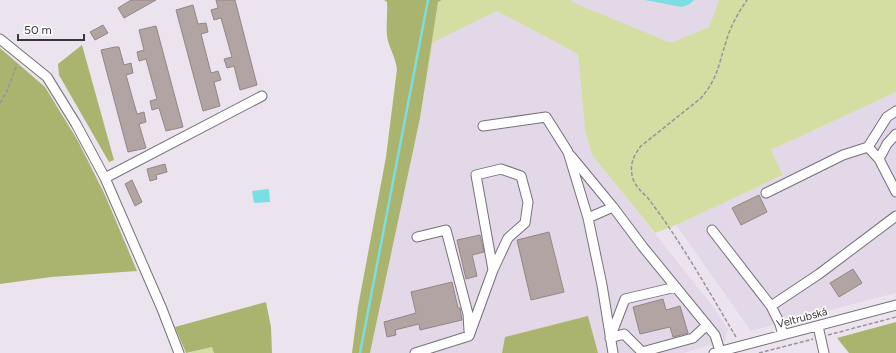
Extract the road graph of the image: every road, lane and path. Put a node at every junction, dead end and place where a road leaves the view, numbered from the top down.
1 (746, 0) edge
2 (0, 39) edge
3 (23, 57) junction
4 (262, 96) dead end
5 (0, 103) edge
6 (896, 111) edge
7 (482, 126) dead end
8 (896, 134) edge
9 (868, 147) junction
10 (568, 152) junction
11 (879, 159) junction
12 (105, 178) junction
13 (896, 192) edge
14 (766, 193) dead end
15 (613, 207) junction
16 (896, 216) edge
17 (588, 218) junction
18 (712, 230) dead end
19 (417, 237) dead end
20 (493, 270) junction
21 (676, 287) junction
22 (896, 305) edge
23 (771, 306) junction
24 (896, 317) edge
25 (707, 325) junction
26 (818, 326) junction
27 (783, 335) junction
28 (469, 336) junction
29 (821, 337) junction
30 (610, 338) junction
31 (447, 344) junction
32 (742, 346) junction
33 (717, 352) edge
34 (179, 353) edge
35 (415, 353) edge
36 (449, 353) edge
37 (613, 353) edge
38 (759, 353) edge
39 (824, 353) edge

1 - 32 path
2 - 3 street
3 - 5 path
3 - 12 street
4 - 12 street
6 - 9 street
7 - 10 street
8 - 11 street
9 - 11 street
9 - 14 street
10 - 15 street
10 - 17 street
11 - 13 street
12 - 34 street
15 - 17 street
15 - 21 street
16 - 23 street
17 - 30 street
18 - 23 street
19 - 28 street
20 - 20 street
20 - 28 street
21 - 25 street
21 - 30 street
22 - 26 street, Veltrubská
23 - 27 street
24 - 29 path
25 - 30 street
25 - 33 street
26 - 27 street, Veltrubská
26 - 29 street
27 - 32 street, Veltrubská
28 - 31 street
29 - 38 path
29 - 39 street
30 - 37 street
31 - 35 street
31 - 36 street
32 - 33 street, Veltrubská

